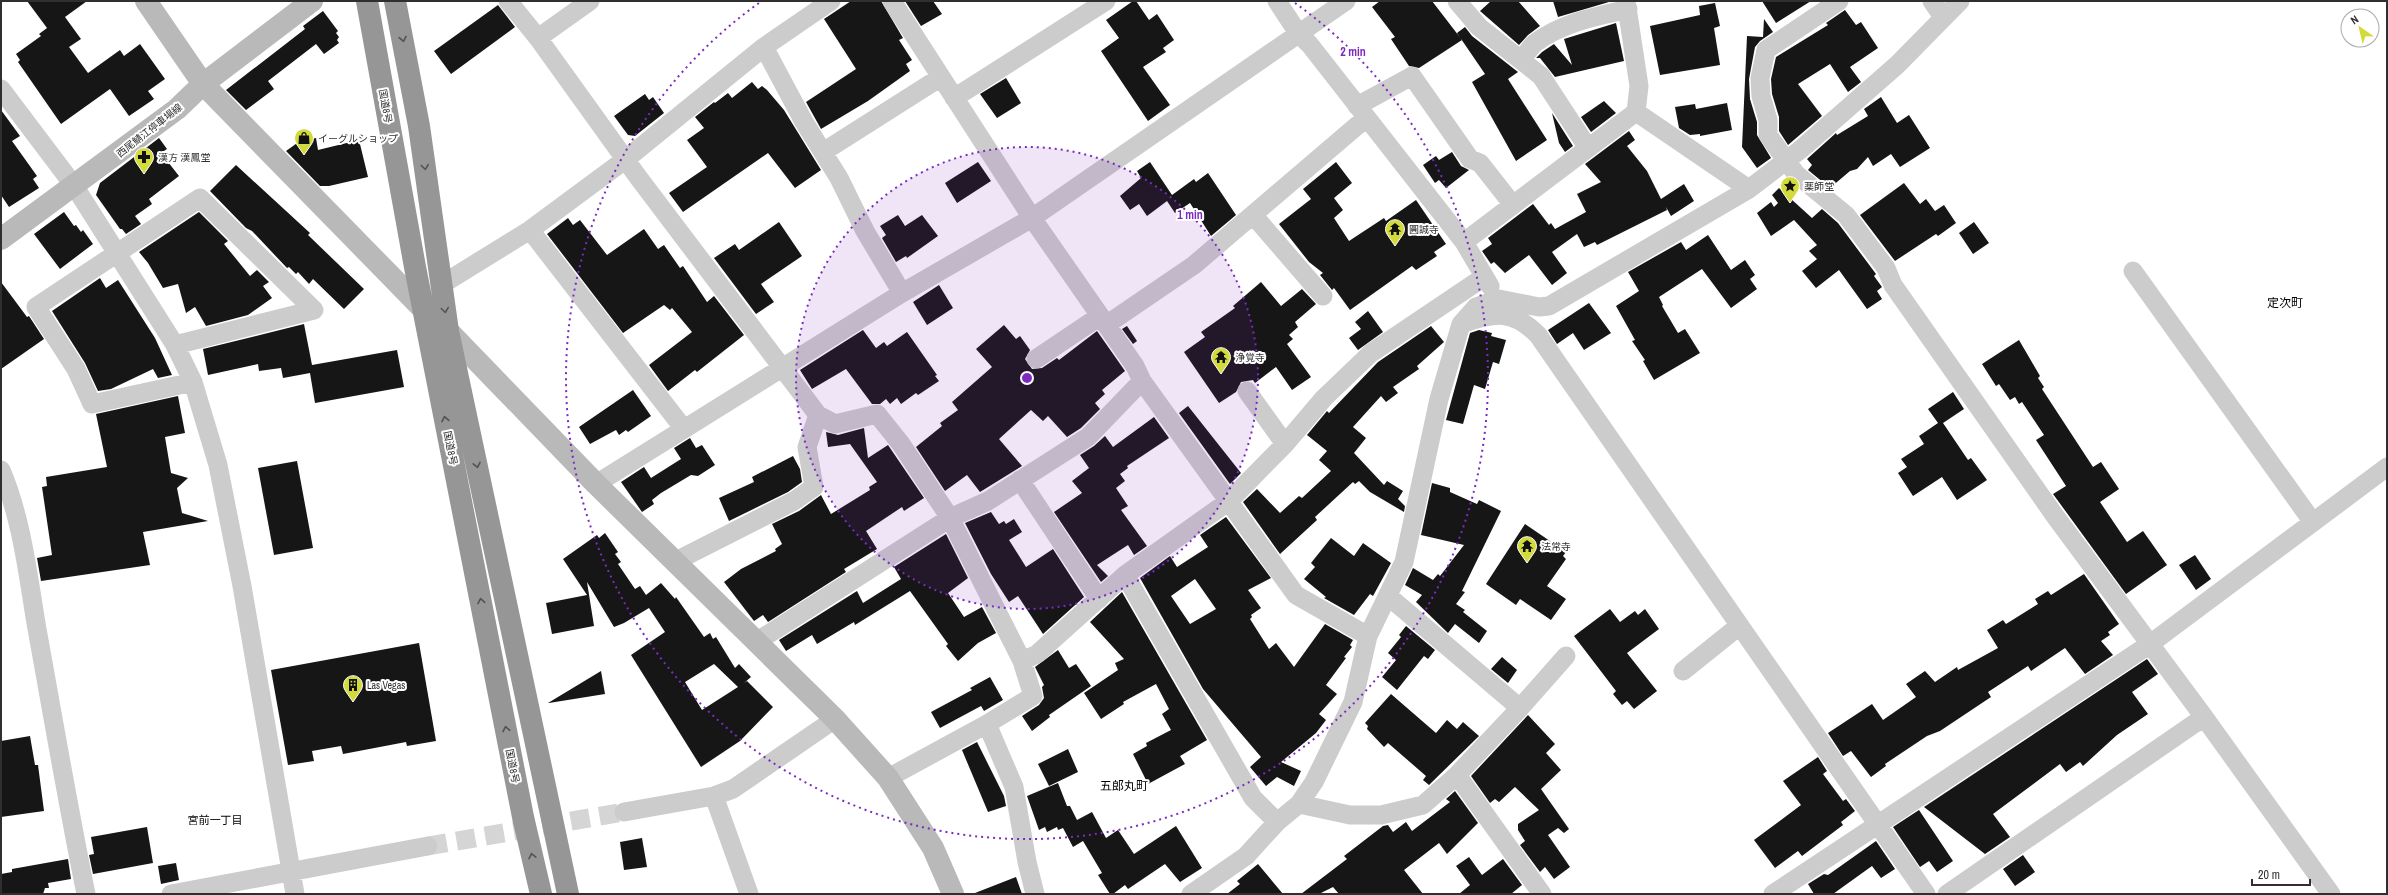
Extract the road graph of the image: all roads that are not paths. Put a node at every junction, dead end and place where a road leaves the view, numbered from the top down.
1 (146, 1) edge
2 (312, 1) edge
3 (367, 1) edge
4 (396, 1) edge
5 (508, 1) edge
6 (590, 1) edge
7 (831, 1) edge
8 (892, 1) edge
9 (1106, 1) edge
10 (1277, 1) edge
11 (1346, 1) edge
12 (1457, 1) edge
13 (1839, 1) edge
14 (1932, 1) edge
15 (1960, 1) edge
16 (1627, 5) edge
17 (1943, 17) junction
18 (1298, 33) junction
19 (538, 38) junction
20 (764, 47) junction
21 (1521, 60) junction
22 (941, 77) junction
23 (203, 84) junction
24 (1, 89) edge
25 (954, 98) junction
26 (1361, 112) junction
27 (1636, 112) junction
28 (1588, 148) junction
29 (823, 152) junction
30 (626, 159) junction
31 (1786, 161) junction
32 (75, 187) junction
33 (1749, 189) junction
34 (1513, 205) junction
35 (1254, 216) junction
36 (1032, 218) junction
37 (530, 230) junction
38 (1, 239) edge
39 (1464, 242) junction
40 (118, 254) junction
41 (2133, 271) dead end
42 (1484, 277) junction
43 (441, 285) junction
44 (902, 293) junction
45 (1323, 296) dead end
46 (1499, 299) junction
47 (423, 309) junction
48 (1103, 321) junction
49 (1461, 324) junction
50 (448, 331) junction
51 (175, 345) junction
52 (1036, 359) dead end
53 (782, 367) junction
54 (1142, 381) junction
55 (193, 382) junction
56 (1247, 391) dead end
57 (818, 415) junction
58 (684, 428) junction
59 (1285, 444) junction
60 (2387, 467) edge
61 (1, 470) edge
62 (1020, 480) junction
63 (596, 484) junction
64 (5, 491) edge
65 (1229, 501) junction
66 (950, 518) junction
67 (2312, 521) junction
68 (676, 561) junction
69 (1126, 575) junction
70 (1388, 596) junction
71 (1099, 599) junction
72 (1739, 626) junction
73 (1368, 636) junction
74 (756, 642) junction
75 (2150, 644) junction
76 (1566, 656) dead end
77 (1022, 661) junction
78 (1683, 671) dead end
79 (1520, 708) junction
80 (2204, 717) junction
81 (835, 719) junction
82 (987, 724) junction
83 (1457, 775) junction
84 (888, 778) junction
85 (714, 796) junction
86 (1299, 804) junction
87 (624, 812) tunnel mouth
88 (1277, 822) junction
89 (1876, 826) junction
90 (428, 846) tunnel mouth
91 (291, 873) junction
92 (1538, 892) edge
93 (86, 894) edge
94 (171, 894) edge
95 (295, 894) edge
96 (541, 894) edge
97 (568, 894) edge
98 (749, 894) edge
99 (953, 894) edge
100 (1035, 894) edge
101 (1191, 894) edge
102 (1774, 894) edge
103 (1926, 894) edge
104 (1946, 894) edge
105 (2331, 894) edge

1 - 23 street
2 - 23 street, 西尾鯖江停車場線
3 - 47 highway, 国道8号
4 -> 43 highway
5 - 19 street
6 - 19 street
7 - 20 street
8 - 22 street
9 - 25 street
10 - 18 street
11 - 18 street
12 - 21 street
13 - 31 street
14 - 17 street
15 - 17 street
16 - 21 street
16 - 27 street
17 - 31 street
18 - 26 street
18 - 36 street
19 - 30 street
20 - 29 street
20 - 30 street
21 - 28 street
22 - 25 street
22 - 29 street
23 - 32 street, 西尾鯖江停車場線
23 - 47 street
24 - 32 street
25 - 36 street
26 - 34 street
26 - 35 street
26 - 39 street
27 - 28 street
27 - 33 street
28 - 34 street
29 - 44 street
30 - 37 street
30 - 53 street
31 - 33 street
31 - 75 street
32 - 38 street, 西尾鯖江停車場線
32 - 40 street
33 - 46 street
34 - 39 street
35 - 45 street
35 - 48 street
36 - 44 street
36 - 48 street
37 - 43 street
37 - 58 street
39 - 42 street
40 - 51 street
40 - 51 street
40 - 55 street
41 - 67 street
42 - 46 street
42 - 59 street
43 -> 50 highway
44 - 53 street
46 - 49 street
96 -> 47 highway, 国道8号
48 - 52 street
48 - 54 street
49 - 70 street
49 - 72 street
50 - 63 street
50 -> 97 highway
51 - 55 street
53 - 57 street
53 - 58 street
54 - 62 street
54 - 65 street
55 - 91 street
56 - 59 street
57 - 66 street
57 - 68 street
58 - 63 street
59 - 65 street
60 - 67 street
61 - 64 street
62 - 66 street
62 - 71 street
63 - 68 street
64 - 93 street
65 - 69 street
65 - 73 street
66 - 74 street
66 - 77 street
67 - 75 street
68 - 74 street
69 - 71 street
69 - 88 street
70 - 73 street
70 - 79 street
71 - 77 street
72 - 78 street
72 - 89 street
73 - 86 street
74 - 81 street
75 - 80 street
75 - 89 street
76 - 79 street
77 - 82 street
79 - 83 street
80 - 104 street
80 - 105 street
81 - 84 street
81 - 85 street
82 - 84 street
82 - 100 street
83 - 86 street
83 - 92 street
84 - 99 street
85 - 87 street
85 - 98 street
86 - 88 street
88 - 101 street
89 - 102 street
89 - 103 street
90 - 91 street
91 - 94 street
91 - 95 street

